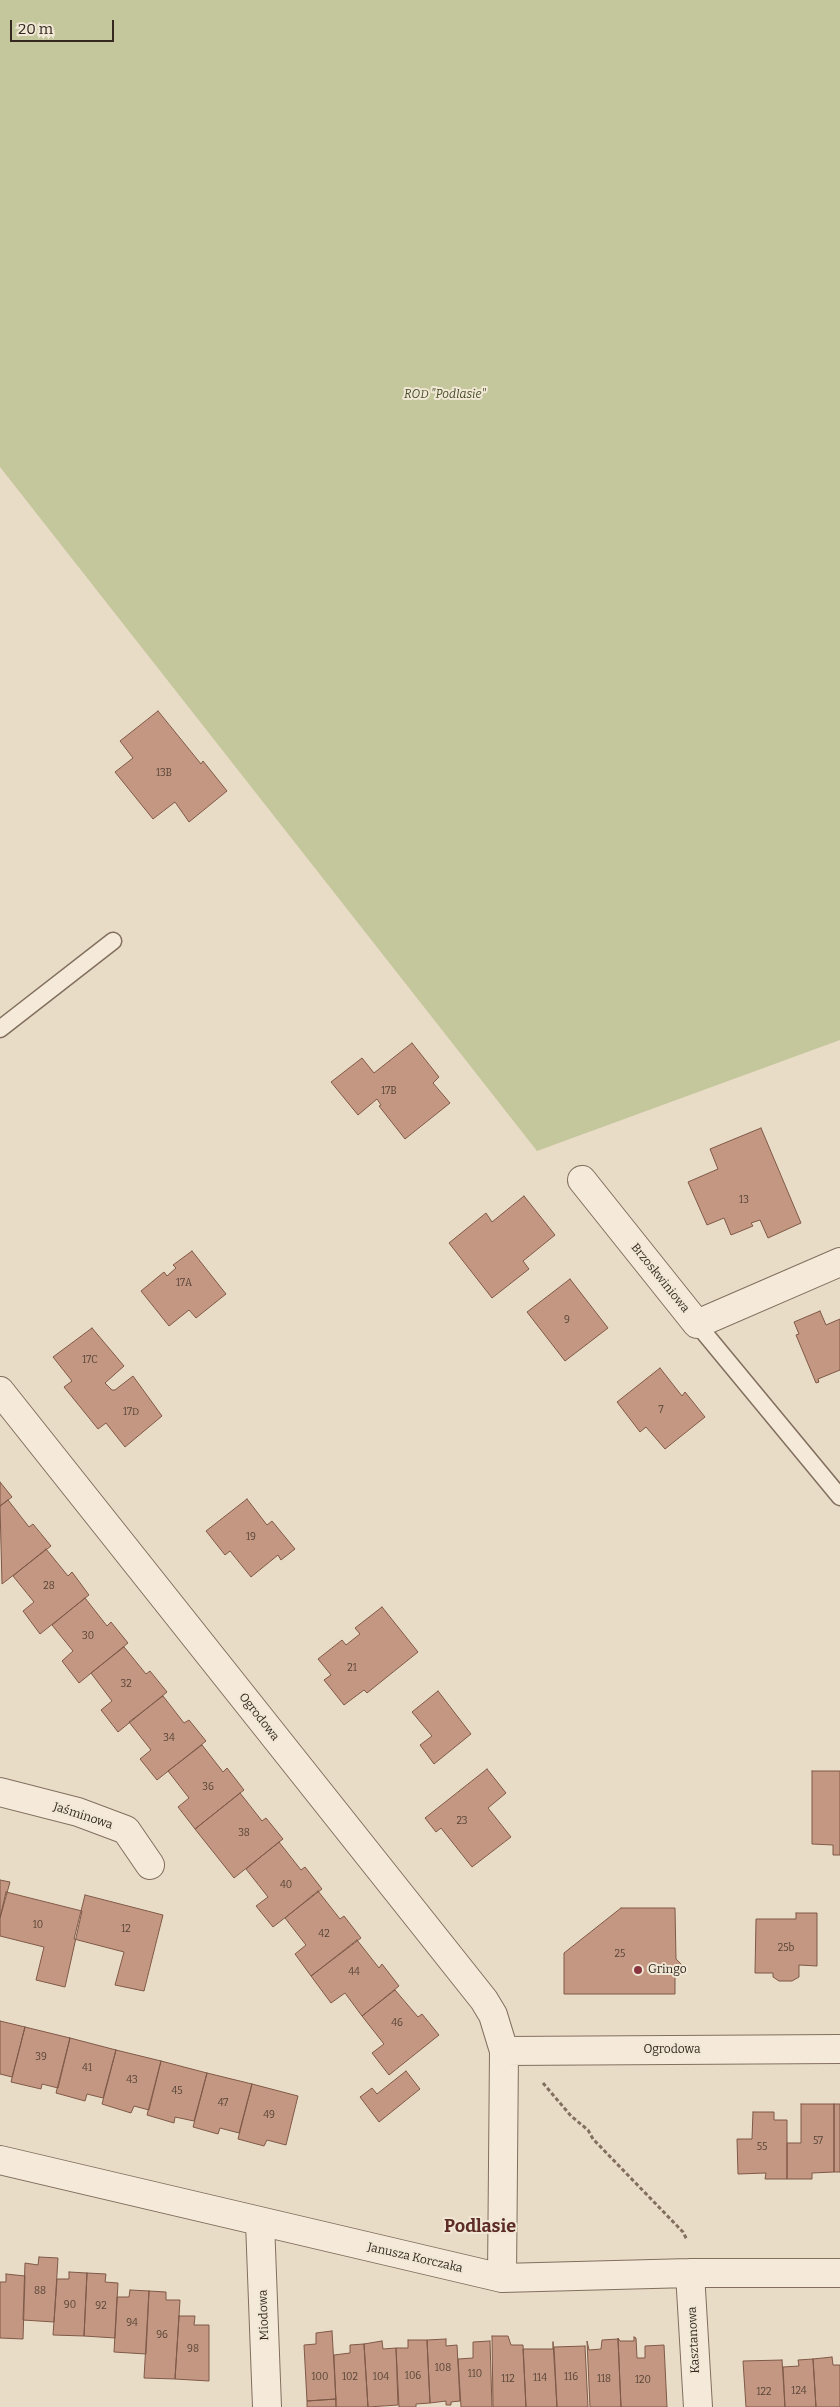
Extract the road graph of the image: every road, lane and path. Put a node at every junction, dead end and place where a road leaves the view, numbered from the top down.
1 (114, 941) dead end
2 (0, 1029) edge
3 (582, 1180) dead end
4 (840, 1262) edge
5 (697, 1324) junction
6 (0, 1391) edge
7 (840, 1497) edge
8 (0, 1792) edge
9 (150, 1865) dead end
10 (840, 2049) edge
11 (511, 2051) junction
12 (0, 2160) edge
13 (260, 2222) junction
14 (687, 2240) dead end
15 (690, 2272) junction
16 (840, 2273) edge
17 (502, 2278) junction
18 (267, 2407) edge
19 (698, 2407) edge

1 - 2 lane
3 - 5 street, Brzoskwiniowa
4 - 5 street, Brzoskwiniowa
5 - 7 lane
6 - 11 street, Ogrodowa
8 - 9 street, Jaśminowa
10 - 11 street, Ogrodowa
11 - 14 path
11 - 17 street, Ogrodowa
12 - 13 street, Janusza Korczaka
13 - 17 street, Janusza Korczaka
13 - 18 street, Miodowa
15 - 16 street, Janusza Korczaka
15 - 17 street, Janusza Korczaka
15 - 19 street, Kasztanowa

